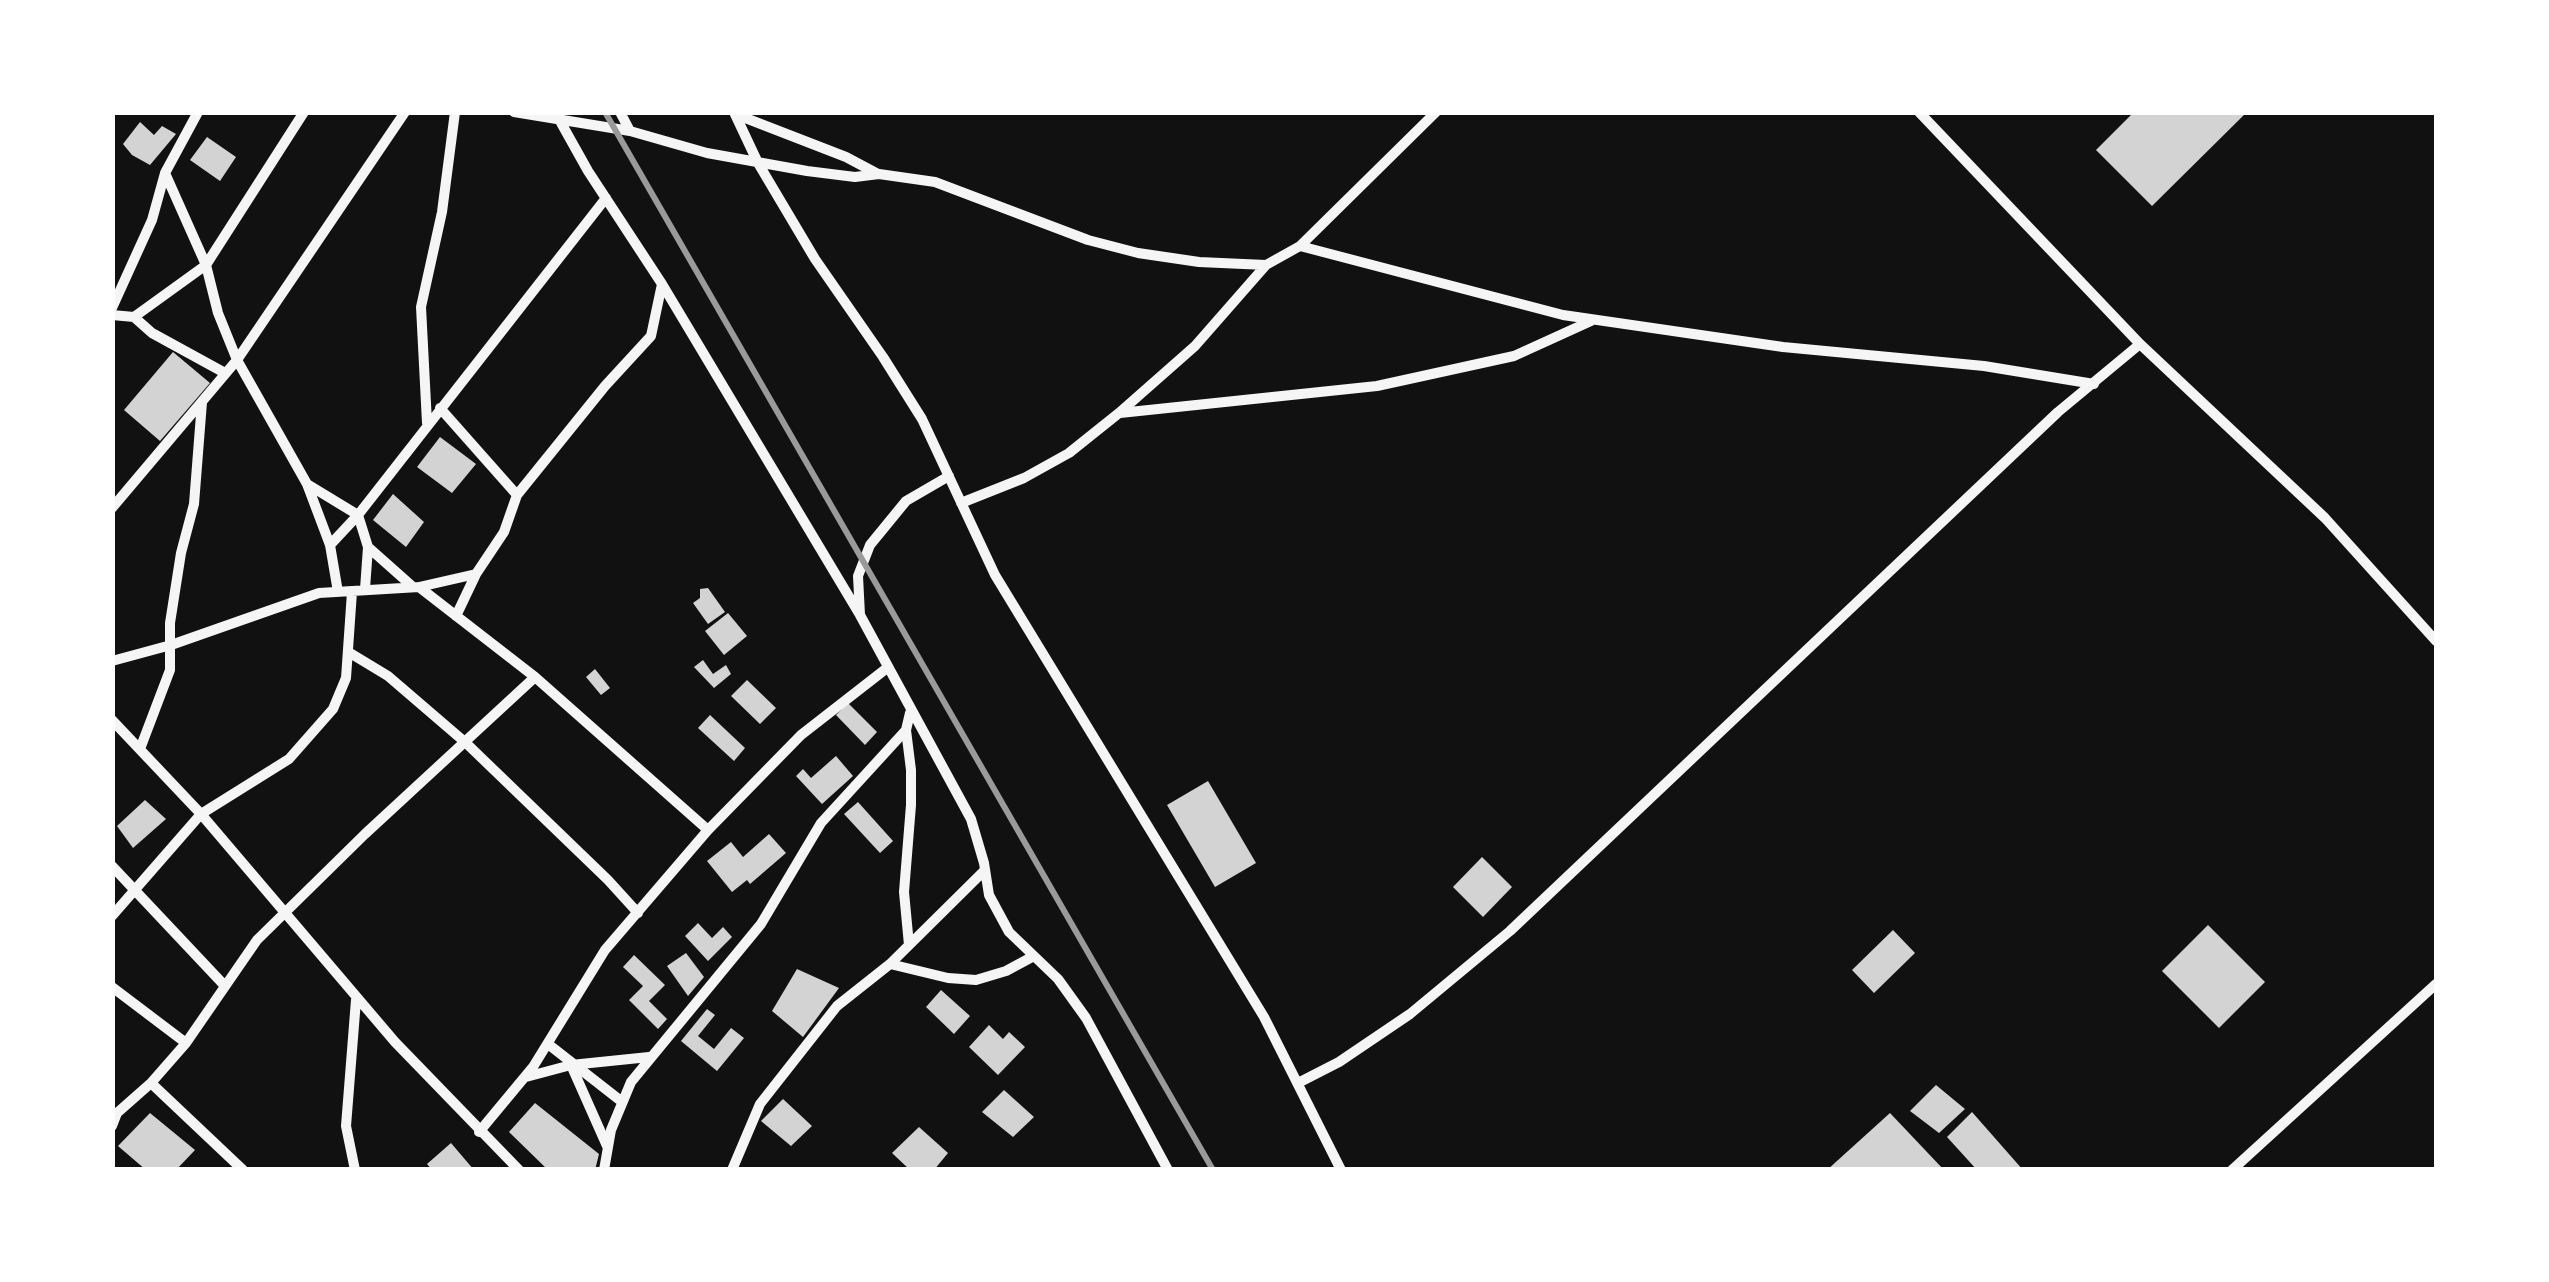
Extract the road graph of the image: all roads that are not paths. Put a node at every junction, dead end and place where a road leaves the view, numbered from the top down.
1 (188, 112) edge
2 (198, 112) edge
3 (304, 112) edge
4 (405, 112) edge
5 (455, 112) edge
6 (514, 112) edge
7 (620, 112) edge
8 (1436, 112) edge
9 (1920, 112) edge
10 (1942, 112) edge
11 (735, 113) edge
12 (557, 116) edge
13 (1933, 127) junction
14 (192, 128) junction
15 (630, 130) junction
16 (758, 162) junction
17 (165, 173) junction
18 (879, 174) junction
19 (606, 198) junction
20 (1300, 246) junction
21 (206, 265) junction
22 (1266, 265) junction
23 (662, 284) junction
24 (112, 311) edge
25 (134, 317) junction
26 (1593, 320) junction
27 (2140, 344) junction
28 (236, 360) junction
29 (225, 372) junction
30 (2094, 384) junction
31 (202, 401) junction
32 (440, 408) junction
33 (1119, 413) junction
34 (427, 424) junction
35 (949, 476) junction
36 (306, 484) junction
37 (517, 496) junction
38 (961, 503) junction
39 (112, 508) edge
40 (358, 516) junction
41 (330, 545) junction
42 (368, 547) junction
43 (476, 574) junction
44 (416, 587) junction
45 (358, 590) junction
46 (338, 592) junction
47 (456, 616) junction
48 (860, 616) junction
49 (2436, 642) edge
50 (171, 645) junction
51 (350, 653) junction
52 (112, 661) edge
53 (887, 668) junction
54 (535, 678) junction
55 (910, 713) junction
56 (112, 720) edge
57 (906, 730) junction
58 (466, 743) junction
59 (140, 749) junction
60 (201, 814) junction
61 (708, 830) junction
62 (112, 866) edge
63 (985, 870) junction
64 (137, 889) junction
65 (638, 912) junction
66 (284, 913) junction
67 (112, 916) edge
68 (909, 945) junction
69 (1032, 957) junction
70 (890, 964) junction
71 (2436, 984) edge
72 (225, 986) junction
73 (112, 987) edge
74 (356, 999) junction
75 (186, 1043) junction
76 (548, 1044) junction
77 (649, 1057) junction
78 (571, 1064) junction
79 (524, 1078) junction
80 (150, 1083) junction
81 (1298, 1083) junction
82 (621, 1101) junction
83 (112, 1126) edge
84 (479, 1132) junction
85 (608, 1150) junction
86 (243, 1170) edge
87 (355, 1170) edge
88 (519, 1170) edge
89 (604, 1170) edge
90 (732, 1170) edge
91 (1168, 1170) edge
92 (1341, 1170) edge
93 (2232, 1170) edge

1 - 14 street
2 - 14 street
3 - 21 street
4 - 28 street
5 - 34 street
6 - 12 street
7 - 15 street
8 - 20 street
9 - 13 street
10 - 13 street
11 - 16 street
11 - 18 street
12 - 15 street
12 - 19 street
13 - 27 street
14 - 17 street
15 - 16 street
16 - 18 street
16 - 35 street
17 - 21 street
17 - 24 street
18 - 22 street
19 - 23 street
19 - 32 street
20 - 22 street
20 - 26 street
21 - 25 street
21 - 28 street
22 - 33 street
23 - 37 street
23 - 48 street
24 - 25 street
25 - 29 street
26 - 30 street
26 - 33 street
27 - 30 street
27 - 49 street
28 - 29 street
28 - 36 street
29 - 31 street
30 - 81 street
31 - 39 street
31 - 50 street
32 - 34 street
32 - 37 street
33 - 38 street
34 - 40 street
35 - 38 street
35 - 48 street
36 - 40 street
36 - 41 street
37 - 43 street
38 - 81 street
40 - 41 street
40 - 42 street
41 - 46 street
42 - 44 street
42 - 45 street
43 - 44 street
43 - 47 street
44 - 45 street
44 - 47 street
45 - 46 street
45 - 51 street
46 - 50 street
47 - 54 street
48 - 53 street
50 - 52 street
50 - 59 street
51 - 58 street
51 - 60 street
53 - 55 street
53 - 61 street
54 - 58 street
54 - 61 street
55 - 57 street
55 - 63 street
56 - 59 street
57 - 68 street
57 - 77 street
58 - 65 street
58 - 66 street
59 - 60 street
60 - 64 street
60 - 66 street
61 - 65 street
62 - 64 street
63 - 68 street
63 - 69 street
64 - 67 street
64 - 72 street
65 - 76 street
66 - 72 street
66 - 74 street
68 - 70 street
69 - 70 street
69 - 91 street
70 - 90 street
71 - 93 street
72 - 75 street
73 - 75 street
74 - 84 street
74 - 87 street
75 - 80 street
76 - 78 street
76 - 79 street
77 - 78 street
77 - 82 street
78 - 79 street
78 - 82 street
78 - 85 street
79 - 84 street
80 - 83 street
80 - 86 street
81 - 92 street
82 - 85 street
84 - 88 street
85 - 89 street

